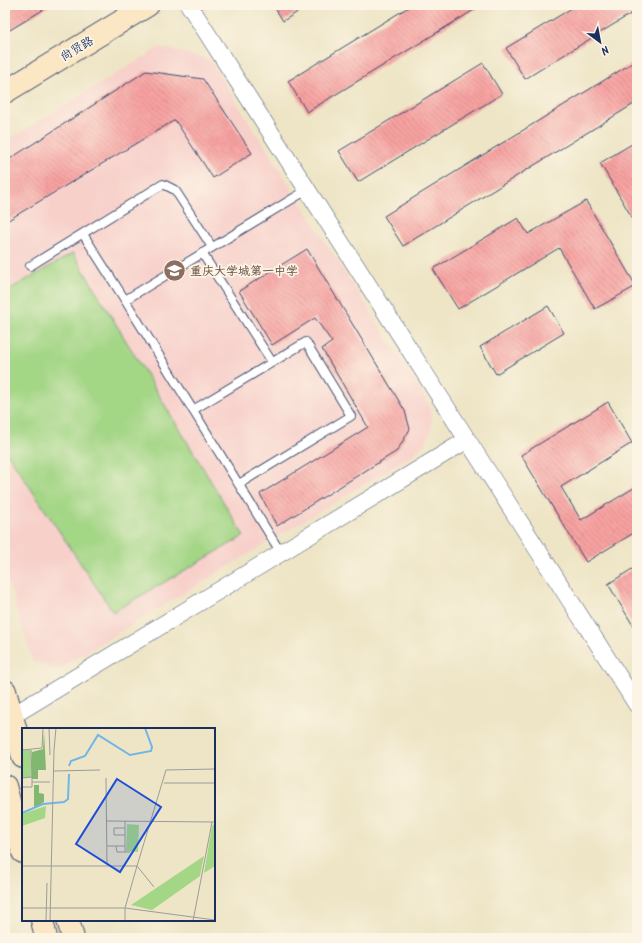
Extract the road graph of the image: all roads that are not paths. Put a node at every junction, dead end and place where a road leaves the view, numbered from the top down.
1 (148, 5) edge
2 (189, 5) edge
3 (5, 92) edge
4 (307, 190) junction
5 (83, 234) junction
6 (212, 247) junction
7 (202, 253) junction
8 (30, 266) dead end
9 (125, 300) junction
10 (272, 362) junction
11 (193, 410) junction
12 (467, 440) junction
13 (239, 484) junction
14 (281, 553) junction
15 (5, 691) edge
16 (637, 705) edge
17 (8, 718) edge
18 (22, 755) edge
19 (5, 786) edge
20 (22, 848) edge
21 (42, 921) edge
22 (68, 921) edge
23 (46, 938) edge
24 (73, 938) edge

1 - 3 main road, 尚贤路
2 - 4 street
4 - 6 lane
4 - 12 street
5 - 6 lane
5 - 8 lane
5 - 9 lane
6 - 7 lane
7 - 9 lane
7 - 10 lane
9 - 11 lane
10 - 11 lane
10 - 13 lane
11 - 13 lane
12 - 14 street
12 - 16 street
13 - 14 lane
14 - 17 street
15 - 17 main road
17 - 18 main road
19 - 20 main road
21 - 23 main road
22 - 24 main road

